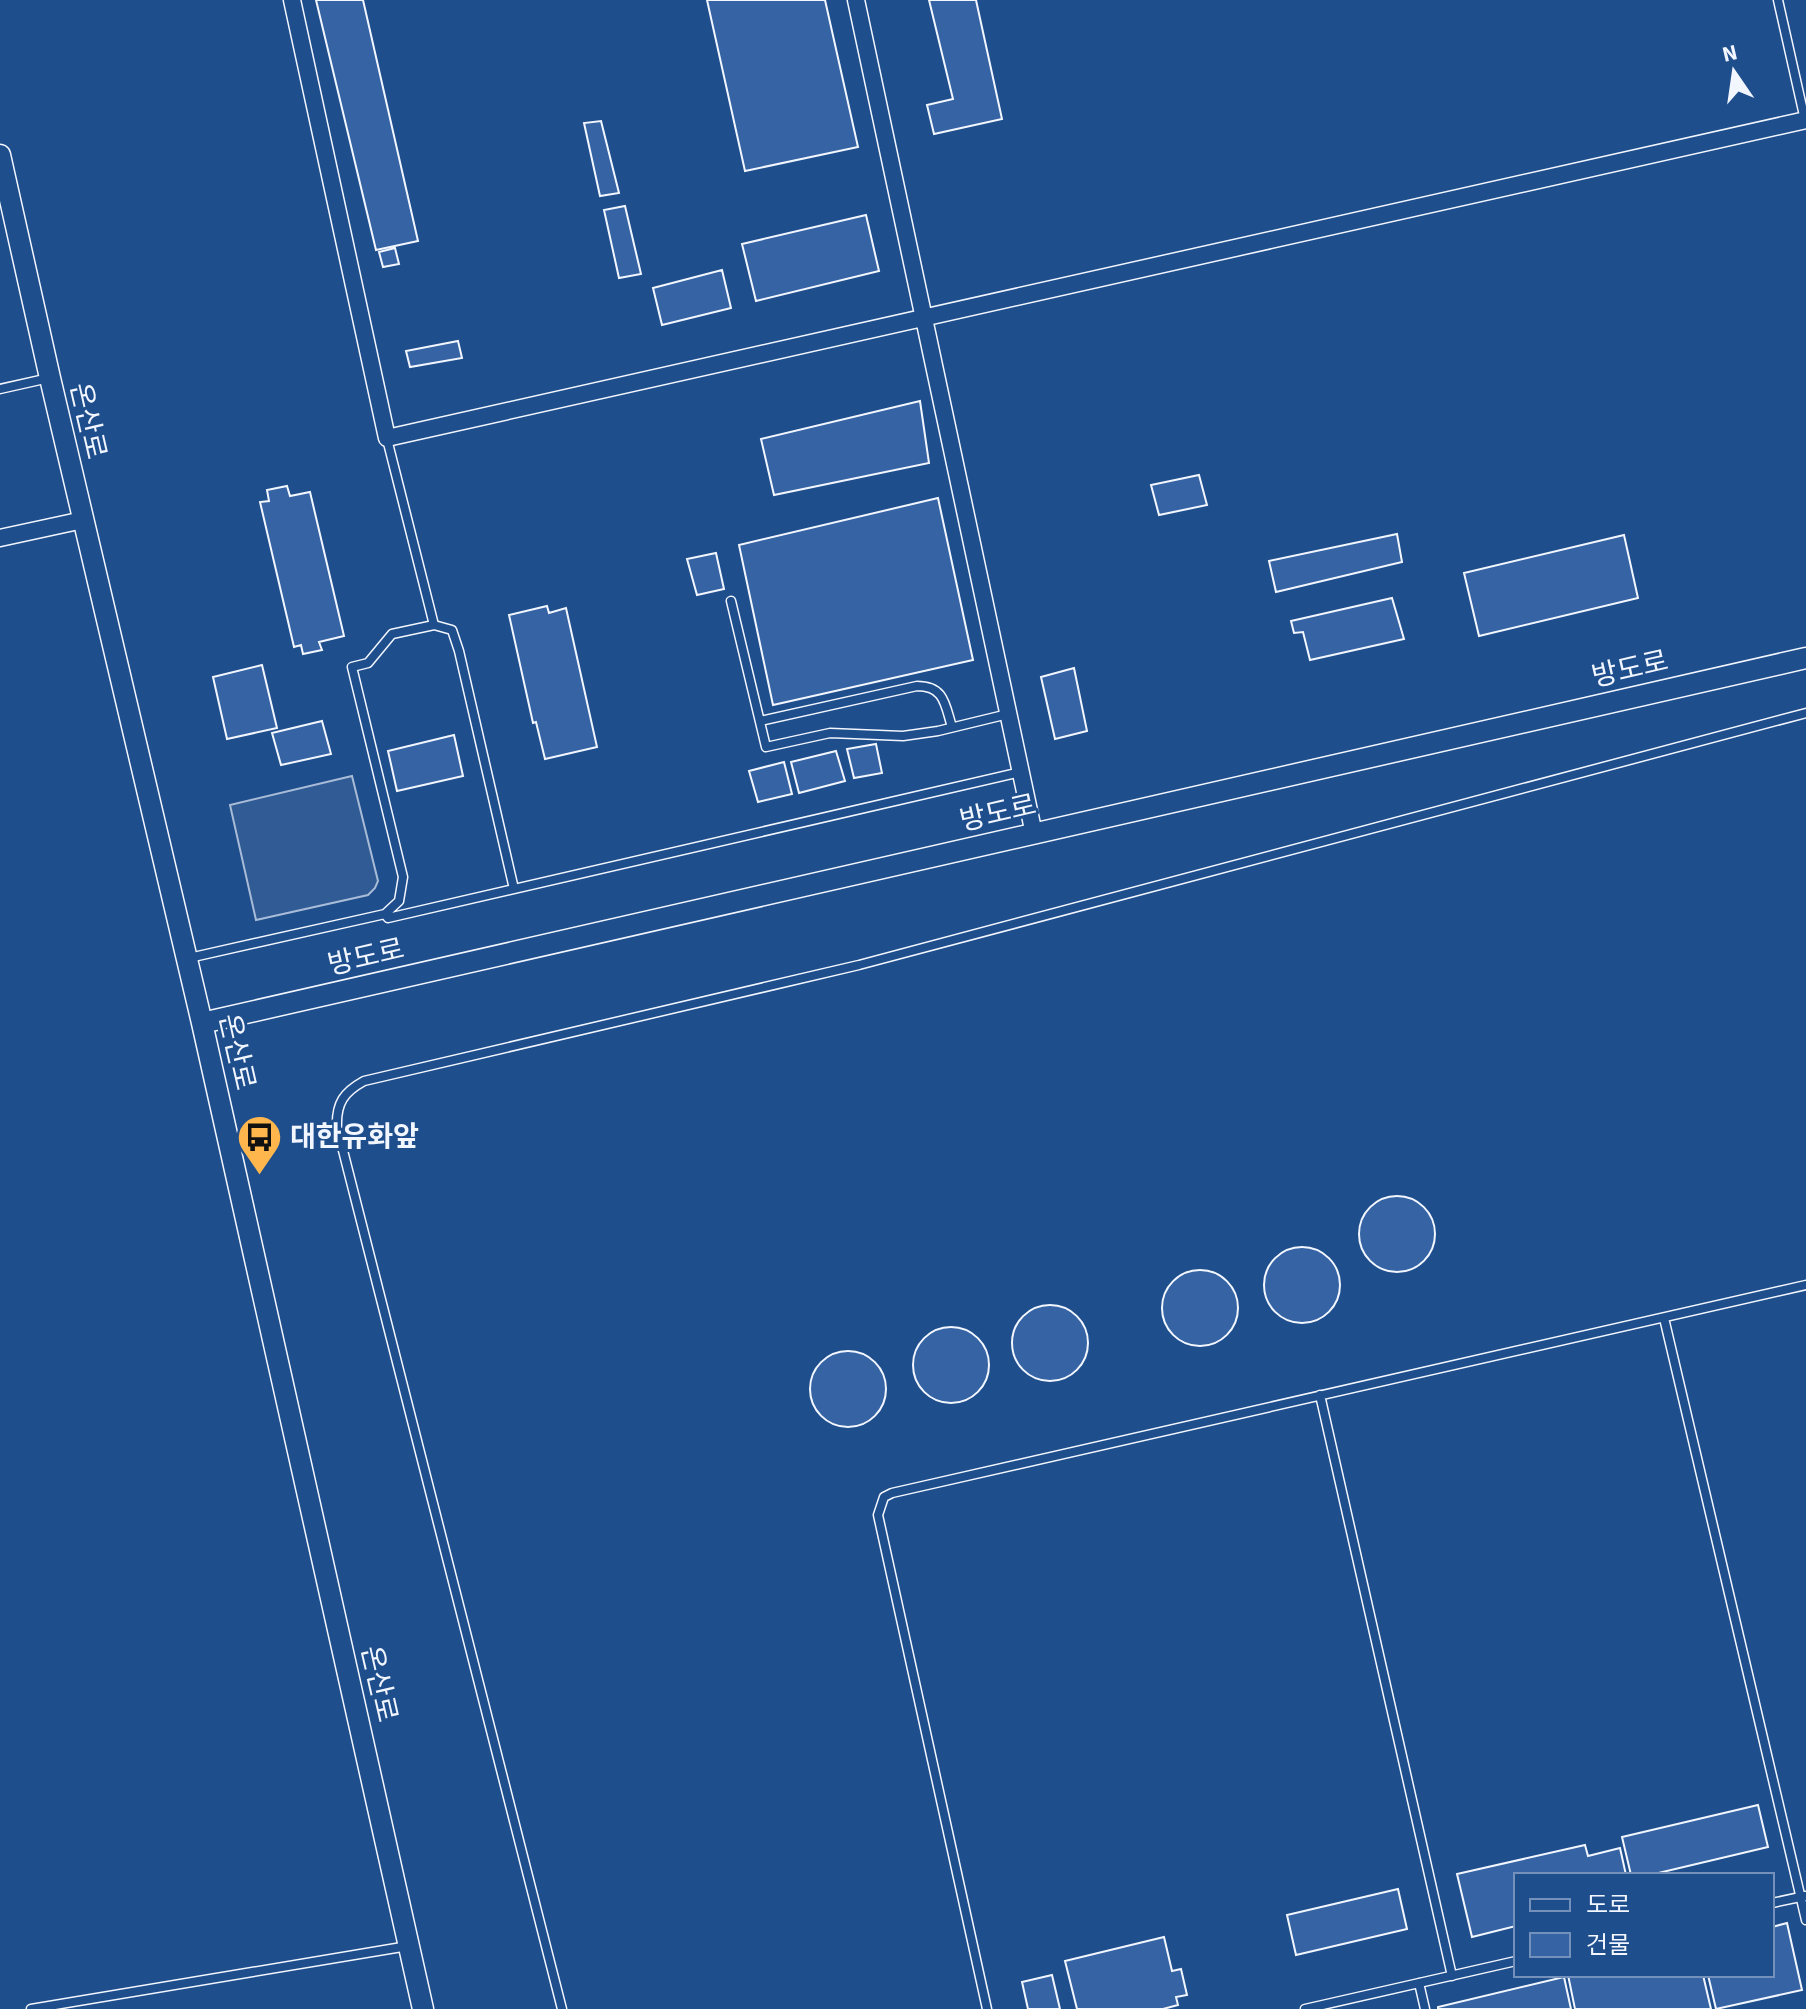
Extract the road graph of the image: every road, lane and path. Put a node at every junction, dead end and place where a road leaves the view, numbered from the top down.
1 (292, 0) edge
2 (856, 0) edge
3 (1778, 0) edge
4 (1805, 120) edge
5 (0, 155) edge
6 (924, 318) junction
7 (50, 378) junction
8 (0, 389) edge
9 (387, 438) junction
10 (83, 520) junction
11 (0, 538) edge
12 (731, 601) dead end
13 (434, 625) junction
14 (1806, 658) edge
15 (1806, 713) edge
16 (1008, 714) junction
17 (760, 721) junction
18 (952, 727) junction
19 (1021, 772) junction
20 (1034, 834) junction
21 (514, 889) junction
22 (385, 914) junction
23 (187, 959) junction
24 (202, 1023) junction
25 (1806, 1285) edge
26 (1664, 1318) junction
27 (1320, 1395) junction
28 (1803, 1896) edge
29 (1774, 1903) edge
30 (1806, 1920) edge
31 (409, 1946) junction
32 (1514, 1961) edge
33 (1452, 1976) junction
34 (1419, 1983) junction
35 (31, 2009) edge
36 (423, 2009) edge
37 (562, 2009) edge
38 (987, 2009) edge
39 (1305, 2009) edge
40 (1425, 2009) edge

1 - 9 street
2 - 6 street
3 - 4 lane
4 - 6 street
5 - 7 street, 온산로
6 - 9 street
6 - 16 street
7 - 8 lane
7 - 10 street, 온산로
9 - 13 lane
10 - 11 street
10 - 23 street, 온산로
12 - 17 lane
13 - 21 lane
13 - 22 lane
14 - 20 street, 방도로
15 - 37 lane
16 - 18 lane
16 - 19 street
17 - 18 lane
17 - 18 lane
19 - 20 street
19 - 21 lane
20 - 24 street, 방도로
21 - 22 lane
22 - 23 lane
23 - 24 street, 온산로
24 - 31 street, 온산로
25 - 26 lane
26 - 27 lane
26 - 28 lane
27 - 33 lane
27 - 38 lane
28 - 29 lane
28 - 30 lane
31 - 35 lane
31 - 36 street, 온산로
32 - 33 lane
33 - 34 lane
34 - 39 lane
34 - 40 lane

